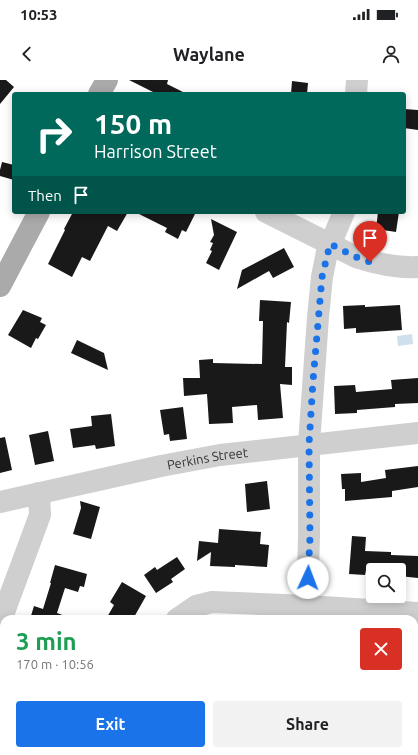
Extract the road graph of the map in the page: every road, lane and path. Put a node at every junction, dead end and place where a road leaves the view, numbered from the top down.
1 (357, 80) edge
2 (356, 92) edge
3 (38, 214) edge
4 (270, 214) edge
5 (343, 214) edge
6 (330, 244) junction
7 (418, 267) edge
8 (0, 286) edge
9 (418, 433) edge
10 (309, 444) junction
11 (40, 493) junction
12 (0, 502) edge
13 (307, 606) junction
14 (3, 615) edge
15 (183, 615) edge
16 (409, 615) edge

1 - 2 street
3 - 8 main road
4 - 6 street
5 - 6 street
6 - 7 street
6 - 10 street
9 - 10 street, Perkins Street
10 - 11 street, Perkins Street
10 - 13 street
11 - 12 street, Perkins Street
11 - 14 street
13 - 15 street
13 - 16 street

